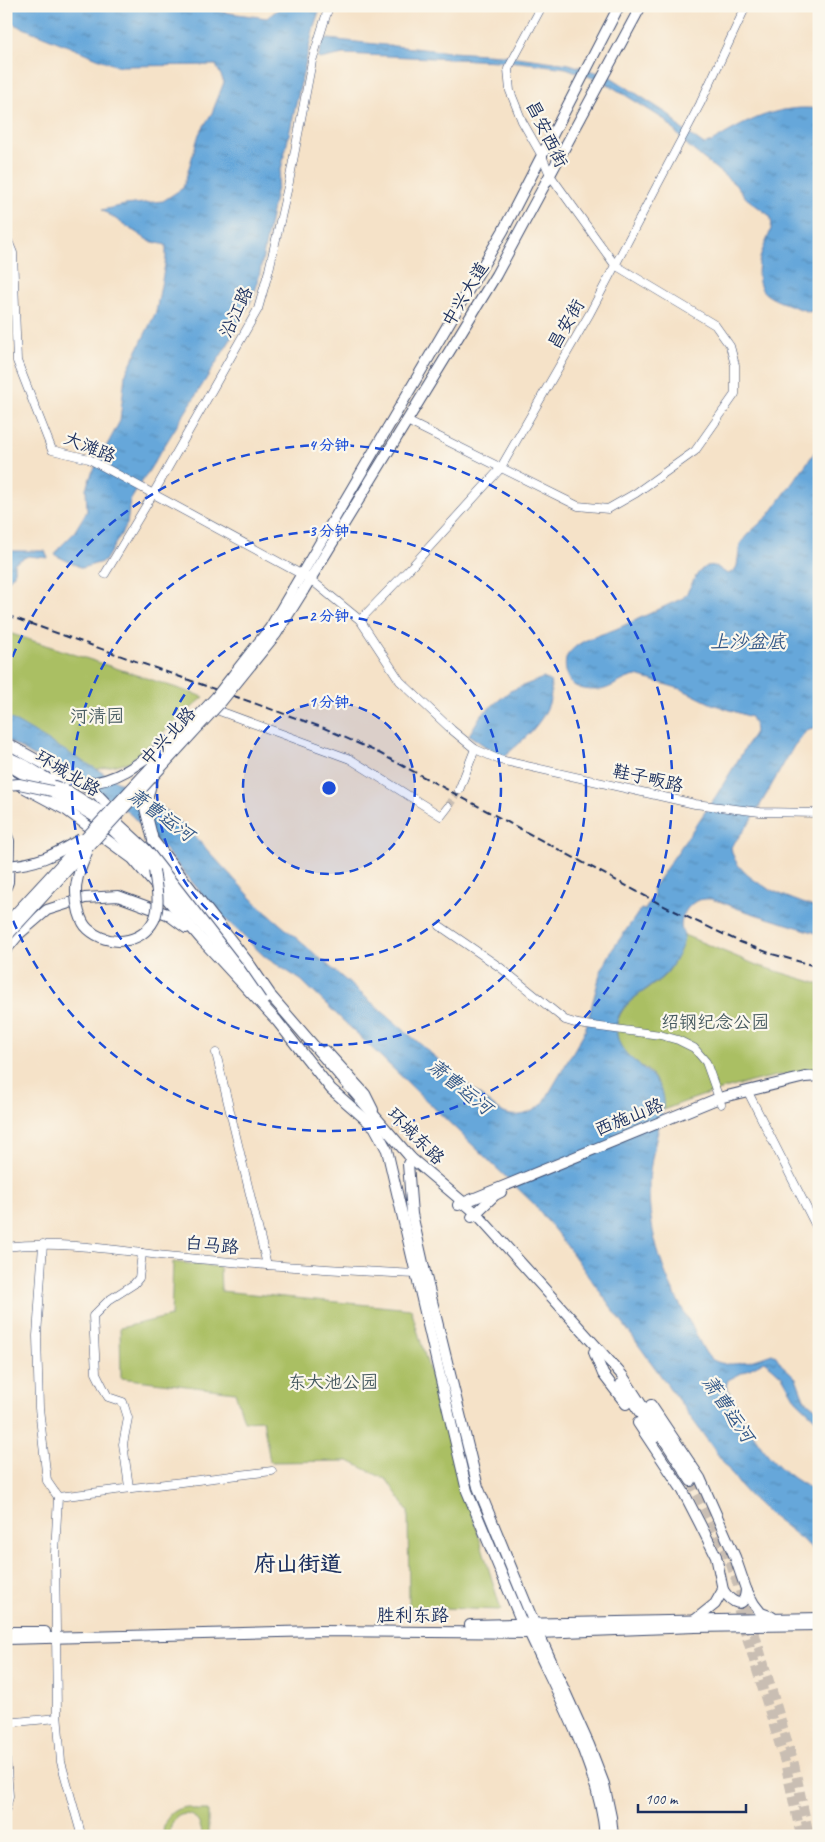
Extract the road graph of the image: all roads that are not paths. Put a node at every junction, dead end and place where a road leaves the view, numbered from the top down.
1 (328, 6) edge
2 (542, 6) edge
3 (619, 6) edge
4 (641, 6) edge
5 (746, 6) edge
6 (542, 156) junction
7 (550, 176) junction
8 (6, 236) edge
9 (616, 265) junction
10 (407, 420) junction
11 (500, 469) junction
12 (153, 494) junction
13 (104, 574) dead end
14 (306, 577) junction
15 (298, 590) junction
16 (360, 620) junction
17 (214, 709) junction
18 (189, 726) junction
19 (6, 744) edge
20 (475, 749) junction
21 (6, 750) edge
22 (6, 756) edge
23 (6, 764) edge
24 (23, 769) junction
25 (153, 776) junction
26 (6, 778) edge
27 (6, 785) edge
28 (458, 790) tunnel mouth
29 (52, 791) junction
30 (448, 807) dead end
31 (819, 813) edge
32 (108, 821) junction
33 (6, 833) edge
34 (89, 840) junction
35 (6, 866) edge
36 (154, 870) junction
37 (6, 887) edge
38 (6, 924) edge
39 (440, 926) dead end
40 (6, 938) edge
41 (201, 939) junction
42 (6, 950) edge
43 (270, 994) junction
44 (216, 1053) dead end
45 (819, 1076) edge
46 (819, 1080) edge
47 (345, 1087) junction
48 (750, 1096) junction
49 (717, 1102) junction
50 (375, 1125) junction
51 (409, 1161) junction
52 (494, 1192) junction
53 (460, 1204) junction
54 (474, 1216) junction
55 (819, 1232) edge
56 (43, 1244) junction
57 (6, 1247) edge
58 (142, 1253) junction
59 (267, 1265) junction
60 (416, 1274) junction
61 (596, 1350) junction
62 (272, 1471) dead end
63 (689, 1482) tunnel mouth
64 (130, 1487) junction
65 (58, 1496) junction
66 (746, 1589) junction
67 (723, 1590) junction
68 (775, 1618) junction
69 (819, 1618) edge
70 (695, 1620) junction
71 (819, 1625) edge
72 (531, 1628) junction
73 (6, 1632) edge
74 (57, 1635) junction
75 (6, 1640) edge
76 (58, 1718) junction
77 (6, 1723) edge
78 (6, 1756) edge
79 (6, 1809) edge
80 (80, 1836) edge
81 (604, 1836) edge
82 (613, 1836) edge

1 - 12 street, 沿江路
2 - 6 street, 昌安西街
3 - 6 main road, 中兴大道
4 - 7 main road, 中兴大道
5 - 9 street, 昌安街
6 - 7 street, 昌安西街
6 - 14 main road, 中兴大道
7 - 9 street, 昌安西街
7 - 10 main road, 中兴大道
8 - 12 street, 大滩路
9 - 11 street, 昌安街
9 - 11 street
10 - 11 street
10 - 14 main road, 中兴大道
11 - 16 street, 昌安街
12 - 13 street, 沿江路
12 - 14 street, 大滩路
14 - 15 main road, 中兴大道
14 - 16 street, 鞋子畈路
15 - 17 main road, 中兴北路, bridge
15 - 18 main road, 中兴北路, bridge
16 - 20 street, 鞋子畈路
17 - 25 main road, 中兴北路, bridge
17 - 30 street
18 - 21 main road, bridge
18 - 34 main road, 中兴北路, bridge
19 - 50 main road
20 - 28 street
20 - 31 street, 鞋子畈路
22 - 24 main road, 环城北路
23 - 24 main road, 环城北路
24 - 29 main road, 环城北路
24 - 32 main road, 环城北路
25 - 34 main road, 中兴北路, bridge
25 - 43 main road, bridge
26 - 41 main road
27 - 29 main road, bridge
29 - 32 main road, 环城北路
32 - 36 main road, 环城东路
32 - 43 main road, 环城东路, bridge
33 - 37 main road
34 - 35 main road, bridge
34 - 36 main road, bridge
34 - 38 main road, 中兴北路, bridge
34 - 40 main road, 中兴北路, bridge
36 - 47 main road, 环城东路
39 - 49 street
41 - 42 main road
41 - 50 main road
43 - 47 main road, 环城东路
44 - 59 street
45 - 49 main road, 西施山路
46 - 48 main road, 西施山路
47 - 50 main road, 环城东路
48 - 49 main road, 西施山路
48 - 55 street
49 - 52 main road, 西施山路
50 - 51 main road, 环城东路
50 - 60 main road
51 - 53 main road, 环城东路
51 - 72 main road
52 - 53 main road, 西施山路
52 - 54 main road, 西施山路
53 - 54 main road, 环城东路
54 - 61 main road, 环城东路
56 - 57 street, 白马路
56 - 58 street, 白马路
56 - 65 street
58 - 59 street, 白马路
58 - 64 street
59 - 60 street, 白马路
60 - 72 main road
61 - 63 main road, 环城东路
61 - 66 main road
61 - 67 main road
62 - 64 street
64 - 65 street
65 - 74 street
66 - 67 main road
66 - 68 main road
67 - 70 main road
68 - 69 main road, 胜利东路
68 - 70 main road, 胜利东路
70 - 72 main road, 胜利东路
71 - 72 main road, 胜利东路
72 - 74 main road, 胜利东路
72 - 81 main road
72 - 82 main road
73 - 74 main road, 胜利东路
74 - 75 main road, 胜利东路
74 - 76 street
76 - 77 street
76 - 80 street
78 - 79 street

